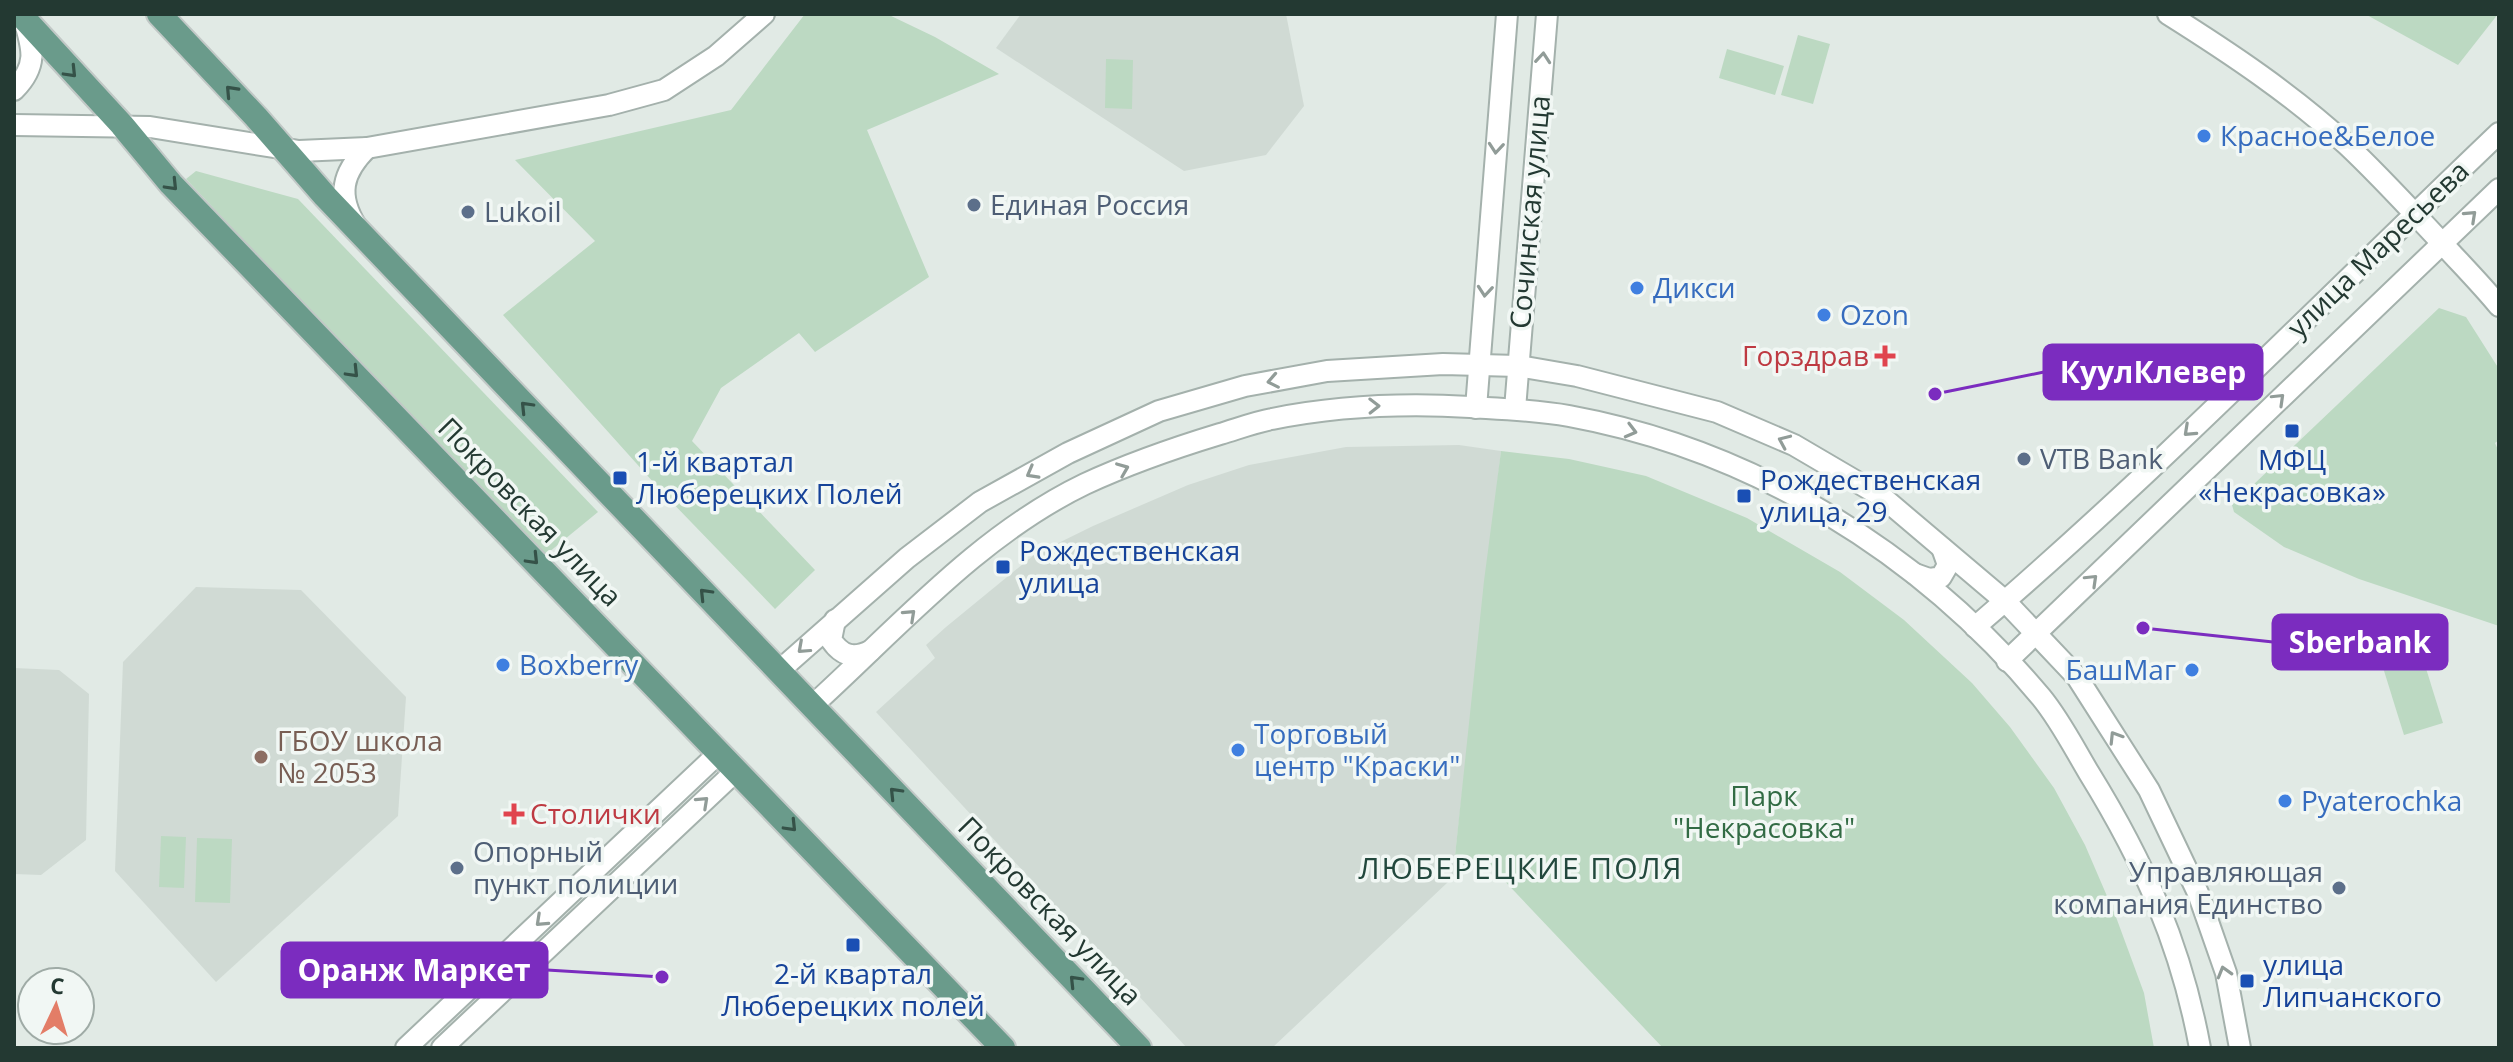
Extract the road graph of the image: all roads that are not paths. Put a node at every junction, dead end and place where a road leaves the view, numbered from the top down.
1 (159, 14) edge
2 (764, 14) edge
3 (1507, 14) edge
4 (1547, 14) edge
5 (2168, 14) edge
6 (21, 15) edge
7 (14, 90) edge
8 (14, 125) edge
9 (122, 125) junction
10 (2499, 133) edge
11 (367, 148) junction
12 (284, 149) junction
13 (2499, 189) edge
14 (2415, 213) junction
15 (360, 233) junction
16 (2442, 243) junction
17 (2499, 306) edge
18 (1479, 365) junction
19 (1518, 366) junction
20 (1476, 408) junction
21 (1515, 409) junction
22 (1942, 548) junction
23 (1915, 574) junction
24 (2005, 601) junction
25 (835, 620) junction
26 (1975, 627) junction
27 (2036, 633) junction
28 (874, 649) junction
29 (2007, 661) junction
30 (780, 670) junction
31 (812, 706) junction
32 (720, 752) junction
33 (737, 770) junction
34 (1134, 1044) edge
35 (406, 1048) edge
36 (442, 1048) edge
37 (1003, 1048) edge
38 (2200, 1048) edge
39 (2240, 1048) edge

12 -> 1 main road, Покровская улица
2 - 11 street
3 -> 18 street, Сочинская улица
19 -> 4 street, Сочинская улица
5 - 14 street
6 - 7 street
6 -> 9 main road, Покровская улица
8 - 9 street
9 - 12 street
9 -> 32 main road, Покровская улица
10 - 14 street, улица Маресьева
11 - 12 street
11 - 15 street
12 - 15 main road, Покровская улица
16 -> 13 street, улица Маресьева
14 - 16 street
14 -> 24 street, улица Маресьева
30 -> 15 main road, Покровская улица
16 - 17 street
27 -> 16 street, улица Маресьева
18 - 19 street
18 - 20 street, Сочинская улица
18 -> 25 street
19 - 21 street, Сочинская улица
22 -> 19 street
20 - 21 street
28 -> 20 street
21 -> 23 street
22 - 23 street
22 - 24 street
23 - 26 street
24 - 26 street, улица Маресьева
24 - 27 street
25 - 28 street
25 -> 30 street
26 - 29 street
27 - 29 street, улица Маресьева
39 -> 27 street
28 - 31 street
29 - 38 street
30 - 31 main road, Покровская улица
34 -> 31 main road, Покровская улица
32 - 33 main road, Покровская улица
32 -> 35 street
36 -> 33 street
33 -> 37 main road, Покровская улица

